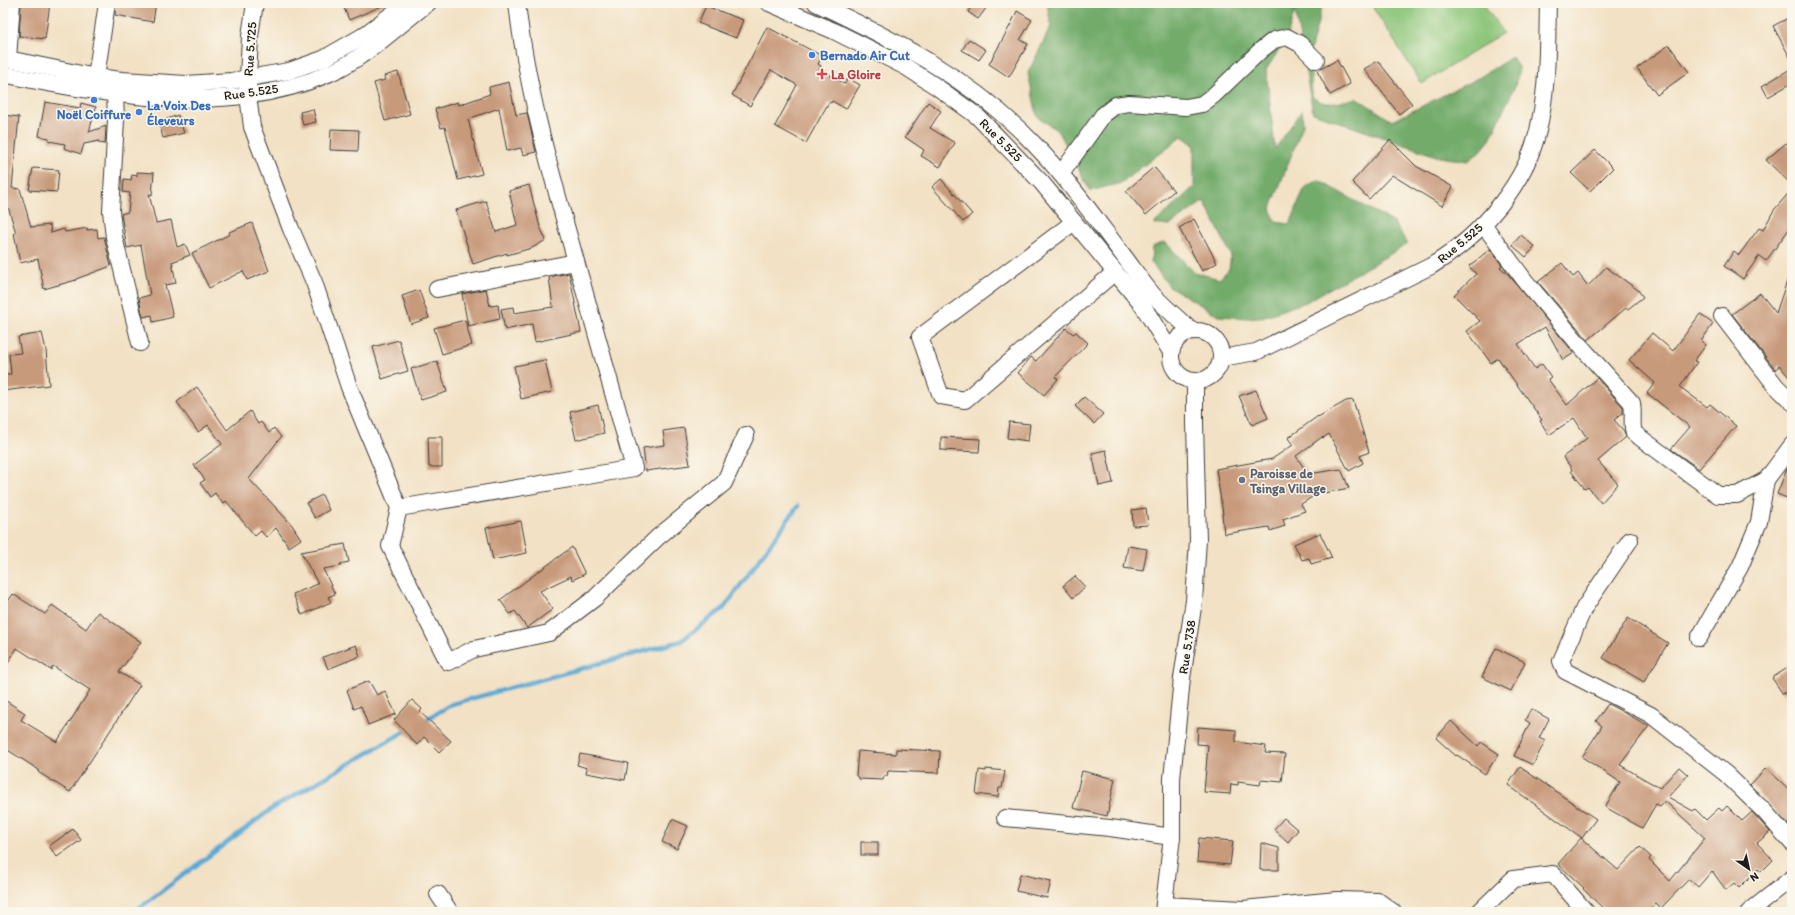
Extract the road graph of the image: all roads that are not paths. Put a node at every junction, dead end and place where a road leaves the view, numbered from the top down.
1 (12, 3) edge
2 (107, 3) edge
3 (255, 3) edge
4 (407, 3) edge
5 (428, 3) edge
6 (517, 3) edge
7 (769, 3) edge
8 (816, 3) edge
9 (1548, 3) edge
10 (1316, 60) dead end
11 (5, 64) edge
12 (96, 77) junction
13 (248, 79) junction
14 (115, 94) junction
15 (248, 95) junction
16 (1061, 174) junction
17 (1074, 222) junction
18 (1483, 224) junction
19 (576, 262) junction
20 (1115, 272) junction
21 (437, 289) dead end
22 (1722, 316) dead end
23 (1192, 331) junction
24 (140, 343) dead end
25 (1171, 352) junction
26 (1221, 358) junction
27 (1195, 381) junction
28 (1792, 402) edge
29 (746, 435) dead end
30 (1792, 445) edge
31 (1766, 480) junction
32 (399, 508) junction
33 (1630, 540) dead end
34 (1699, 638) dead end
35 (1005, 818) dead end
36 (1172, 837) junction
37 (1792, 843) edge
38 (1792, 878) edge
39 (438, 894) dead end
40 (1334, 906) edge
41 (1163, 909) edge
42 (450, 912) edge
43 (1393, 912) edge
44 (1479, 912) edge
45 (1586, 912) edge
46 (1749, 912) edge

1 - 11 street
2 - 12 street
3 - 13 street, Rue 5.725
4 - 13 street, Rue 5.525
5 - 15 street, Rue 5.525
6 - 19 street
7 - 17 street, Rue 5.525
8 - 16 street, Rue 5.525
9 - 18 street, Rue 5.525
10 - 16 street
11 - 12 street, Rue 5.525
11 - 14 street, Rue 5.525
12 - 13 street, Rue 5.525
13 - 15 street, Rue 5.725
14 - 15 street, Rue 5.525
14 - 24 street
15 - 32 street, Rue 5.725
16 - 23 street, Rue 5.525
17 - 20 street, Rue 5.525
17 - 20 street
18 - 26 street, Rue 5.525
18 - 31 street
19 - 21 street
19 - 32 street
20 - 25 street, Rue 5.525
22 - 28 street
23 - 25 street
23 - 26 street
25 - 27 street
26 - 27 street
27 - 36 street, Rue 5.738
29 - 32 street
30 - 31 street
31 - 34 street
33 - 37 street
35 - 36 street
36 - 41 street, Rue 5.738
38 - 46 street
39 - 42 street
40 - 41 street
40 - 43 street
44 - 45 street

